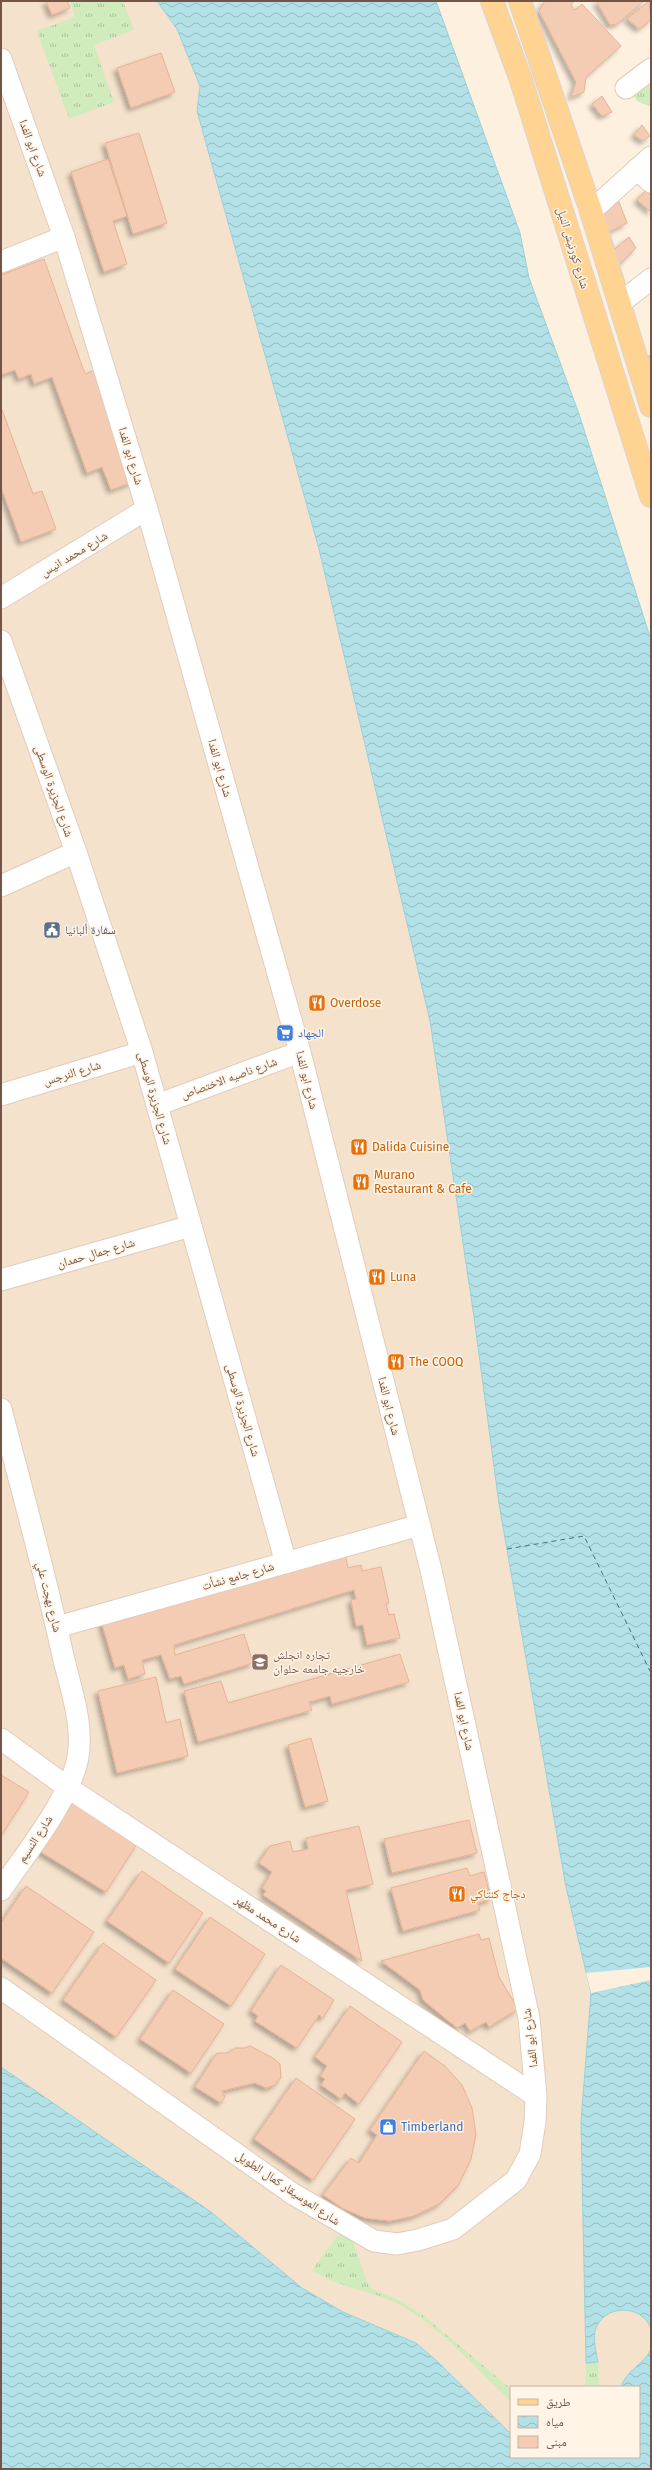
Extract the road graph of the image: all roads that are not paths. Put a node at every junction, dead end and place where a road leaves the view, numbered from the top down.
1 (492, 1) edge
2 (522, 2) edge
3 (1, 59) edge
4 (651, 69) edge
5 (626, 88) dead end
6 (646, 169) edge
7 (591, 211) junction
8 (64, 237) junction
9 (1, 262) edge
10 (651, 279) edge
11 (620, 303) junction
12 (651, 406) edge
13 (651, 496) edge
14 (147, 510) junction
15 (1, 598) edge
16 (1, 641) edge
17 (76, 852) junction
18 (1, 886) edge
19 (142, 1052) junction
20 (300, 1052) junction
21 (1, 1095) edge
22 (157, 1105) junction
23 (191, 1226) junction
24 (1, 1280) edge
25 (1, 1408) edge
26 (420, 1525) junction
27 (286, 1563) junction
28 (57, 1627) junction
29 (1, 1739) edge
30 (67, 1787) junction
31 (1, 1890) edge
32 (1, 1988) edge
33 (536, 2096) junction

1 - 13 main road, شارع كورنيش النيل
2 - 7 main road
3 - 8 street, شارع ابو الفدا
4 - 5 street
6 - 7 street
7 - 11 main road
8 - 9 street
8 - 14 street, شارع ابو الفدا
10 - 11 street
11 - 12 main road
14 - 15 street, شارع محمد انيس
14 - 20 street, شارع ابو الفدا
16 - 17 street, شارع الجزيرة الوسطى
17 - 18 street
17 - 19 street, شارع الجزيرة الوسطى
19 - 21 street, شارع النرجس
19 - 22 street, شارع الجزيرة الوسطى
20 - 22 street, شارع ناصيه الاختصاص
20 - 26 street, شارع ابو الفدا
22 - 23 street, شارع الجزيرة الوسطى
23 - 24 street, شارع جمال حمدان
23 - 27 street, شارع الجزيرة الوسطى
25 - 28 street, شارع بهجت علي
26 - 27 street, شارع جامع نشأت
26 - 33 street, شارع ابو الفدا
27 - 28 street, شارع جامع نشأت
28 - 30 street, شارع بهجت علي
29 - 30 street, شارع محمد مظهر
30 - 31 street, شارع النسيم
30 - 33 street, شارع محمد مظهر
32 - 33 street, شارع الموسيقار كمال الطويل

